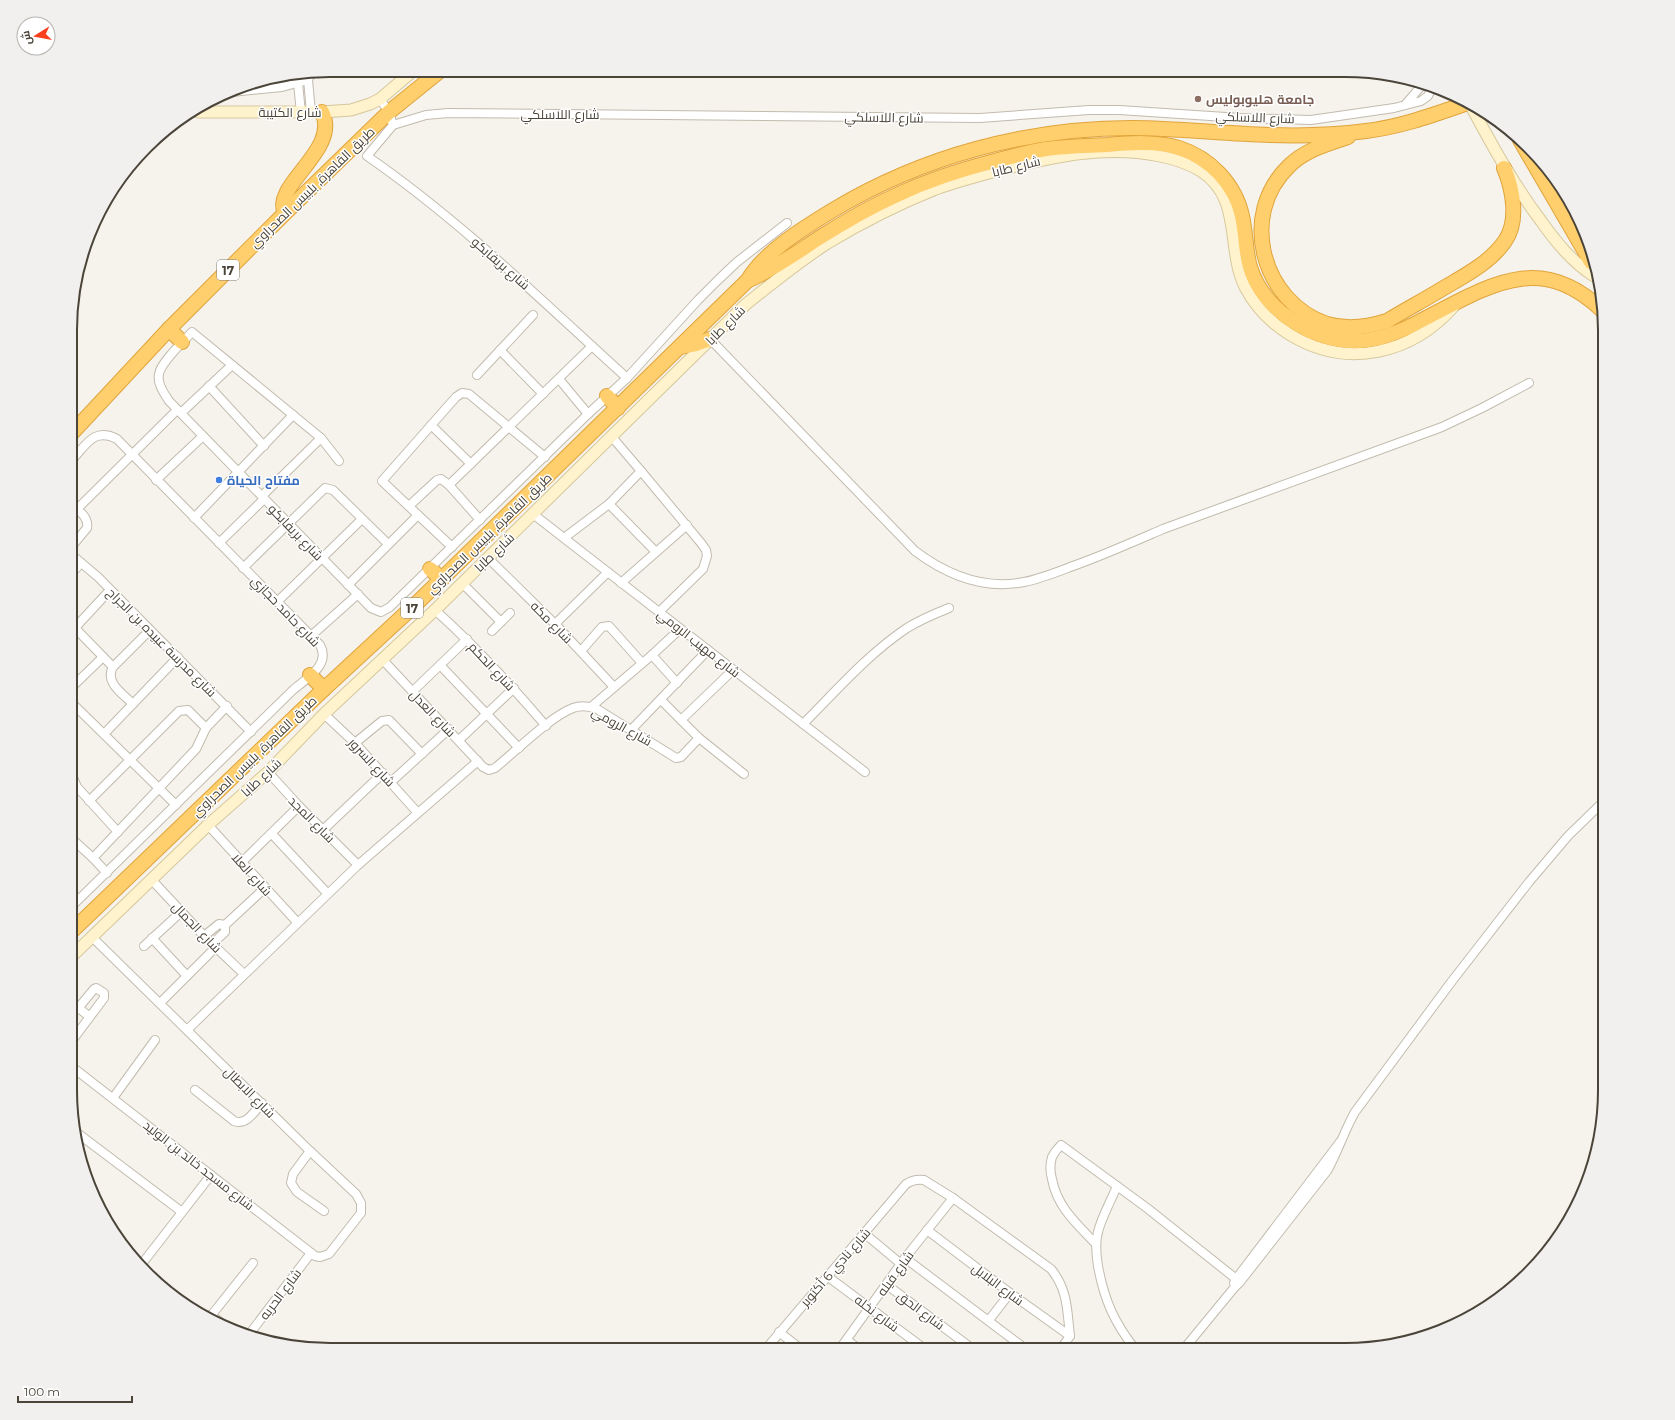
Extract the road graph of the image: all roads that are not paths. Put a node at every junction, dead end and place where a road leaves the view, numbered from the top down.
1 (406, 77) edge
2 (432, 77) edge
3 (306, 78) edge
4 (309, 78) edge
5 (298, 83) junction
6 (1419, 88) edge
7 (248, 90) edge
8 (1429, 91) edge
9 (380, 99) junction
10 (1404, 105) junction
11 (1461, 105) edge
12 (202, 112) edge
13 (311, 112) junction
14 (389, 112) junction
15 (1475, 114) edge
16 (393, 125) junction
17 (1366, 131) junction
18 (1045, 154) junction
19 (1531, 158) edge
20 (1504, 168) junction
21 (285, 213) junction
22 (787, 223) dead end
23 (1586, 254) edge
24 (1591, 274) edge
25 (748, 280) junction
26 (1596, 305) edge
27 (533, 315) dead end
28 (169, 330) junction
29 (710, 339) junction
30 (182, 342) junction
31 (592, 346) junction
32 (680, 347) junction
33 (500, 350) junction
34 (232, 365) junction
35 (476, 375) dead end
36 (627, 378) junction
37 (559, 379) junction
38 (1529, 382) dead end
39 (209, 386) junction
40 (543, 394) junction
41 (607, 396) junction
42 (618, 408) junction
43 (179, 412) junction
44 (588, 414) junction
45 (293, 415) junction
46 (431, 425) junction
47 (509, 426) junction
48 (77, 428) edge
49 (203, 436) junction
50 (612, 437) junction
51 (321, 438) junction
52 (264, 446) junction
53 (77, 454) edge
54 (132, 455) junction
55 (544, 457) junction
56 (339, 461) dead end
57 (471, 464) junction
58 (641, 471) junction
59 (238, 472) junction
60 (156, 480) junction
61 (449, 485) junction
62 (263, 498) junction
63 (77, 504) edge
64 (609, 504) junction
65 (409, 506) junction
66 (77, 510) edge
67 (418, 514) junction
68 (533, 514) junction
69 (194, 518) junction
70 (362, 519) junction
71 (480, 520) junction
72 (288, 523) junction
73 (687, 525) junction
74 (564, 538) junction
75 (77, 540) edge
76 (219, 543) junction
77 (388, 544) junction
78 (452, 547) junction
79 (656, 552) junction
80 (322, 558) junction
81 (488, 558) junction
82 (77, 559) edge
83 (81, 563) junction
84 (77, 567) edge
85 (243, 568) junction
86 (430, 569) junction
87 (608, 572) junction
88 (442, 579) junction
89 (462, 583) junction
90 (622, 583) junction
91 (348, 585) junction
92 (110, 590) junction
93 (358, 594) junction
94 (277, 602) junction
95 (949, 608) dead end
96 (435, 610) junction
97 (659, 612) junction
98 (510, 613) dead end
99 (501, 622) junction
100 (554, 624) junction
101 (77, 625) edge
102 (680, 629) junction
103 (150, 630) junction
104 (492, 631) dead end
105 (77, 633) edge
106 (312, 636) junction
107 (466, 639) junction
108 (708, 650) junction
109 (581, 651) junction
110 (652, 655) junction
111 (103, 657) junction
112 (178, 657) junction
113 (382, 659) junction
114 (642, 663) junction
115 (440, 665) junction
116 (113, 667) junction
117 (733, 670) junction
118 (310, 675) junction
119 (77, 682) edge
120 (677, 683) junction
121 (614, 687) junction
122 (514, 688) junction
123 (324, 689) junction
124 (413, 691) junction
125 (661, 700) junction
126 (133, 704) junction
127 (227, 706) junction
128 (591, 707) junction
129 (77, 708) edge
130 (487, 713) junction
131 (324, 714) junction
132 (681, 720) junction
133 (803, 724) junction
134 (546, 726) junction
135 (206, 728) junction
136 (449, 729) junction
137 (631, 730) junction
138 (250, 732) junction
139 (104, 734) junction
140 (699, 738) junction
141 (459, 740) junction
142 (355, 743) junction
143 (519, 748) junction
144 (422, 754) junction
145 (130, 759) junction
146 (481, 764) junction
147 (268, 772) junction
148 (865, 772) dead end
149 (382, 773) junction
150 (744, 774) dead end
151 (391, 782) junction
152 (77, 787) edge
153 (159, 788) junction
154 (89, 801) junction
155 (176, 805) junction
156 (299, 806) junction
157 (1598, 807) edge
158 (417, 812) junction
159 (208, 825) junction
160 (324, 830) junction
161 (118, 832) junction
162 (272, 834) junction
163 (77, 843) edge
164 (93, 858) junction
165 (242, 862) junction
166 (358, 864) junction
167 (107, 873) junction
168 (151, 878) junction
169 (265, 888) junction
170 (327, 893) junction
171 (77, 901) edge
172 (181, 912) junction
173 (297, 922) junction
174 (225, 925) junction
175 (77, 926) edge
176 (204, 936) junction
177 (93, 938) junction
178 (152, 938) junction
179 (144, 946) dead end
180 (214, 946) junction
181 (77, 953) edge
182 (244, 974) junction
183 (188, 976) junction
184 (160, 1004) junction
185 (90, 1017) dead end
186 (187, 1030) junction
187 (77, 1034) edge
188 (155, 1040) dead end
189 (77, 1070) edge
190 (195, 1090) dead end
191 (114, 1098) junction
192 (262, 1103) junction
193 (81, 1136) edge
194 (310, 1151) junction
195 (211, 1175) junction
196 (1118, 1186) junction
197 (953, 1198) junction
198 (324, 1211) dead end
199 (182, 1212) junction
200 (927, 1230) junction
201 (864, 1233) junction
202 (1096, 1244) junction
203 (311, 1253) junction
204 (903, 1261) junction
205 (144, 1262) edge
206 (253, 1263) dead end
207 (827, 1276) junction
208 (1237, 1283) junction
209 (887, 1284) junction
210 (1010, 1293) junction
211 (870, 1308) junction
212 (213, 1314) edge
213 (989, 1320) junction
214 (252, 1331) edge
215 (779, 1332) junction
216 (1070, 1336) junction
217 (847, 1340) junction
218 (770, 1343) edge
219 (793, 1343) edge
220 (845, 1343) edge
221 (851, 1343) edge
222 (917, 1343) edge
223 (965, 1343) edge
224 (1013, 1343) edge
225 (1065, 1343) edge
226 (1131, 1343) edge
227 (1189, 1343) edge

1 - 9 street, شارع الكتيبة
2 - 14 highway, طريق القاهرة, بلبيس الصحراوي / 17
3 - 5 street
4 - 13 street
5 - 7 street
5 - 13 street
6 - 10 street
8 - 10 street, شارع اللاسلكي
9 - 13 street, شارع الكتيبة
9 - 14 street
10 - 16 street, شارع اللاسلكي
11 - 17 highway
12 - 13 street, شارع الكتيبة
13 - 21 highway
14 - 16 street
14 - 21 highway, طريق القاهرة, بلبيس الصحراوي / 17
15 - 20 street
16 - 31 street, شارع بريفابكو
17 - 20 highway
17 - 25 highway
18 - 25 highway
18 - 26 highway
18 - 29 street, شارع طابا
19 - 23 highway
20 - 24 street
21 - 28 highway, طريق القاهرة, بلبيس الصحراوي / 17
22 - 36 street
25 - 32 highway, طريق القاهرة, بلبيس الصحراوي / 17
27 - 33 street
28 - 30 highway
28 - 48 highway, طريق القاهرة, بلبيس الصحراوي / 17
29 - 32 highway
29 - 38 street
29 - 50 street, شارع طابا
30 - 34 street, شارع بريفابكو
30 - 43 street, شارع بريفابكو
31 - 36 street, شارع بريفابكو
31 - 37 street
32 - 42 highway, طريق القاهرة, بلبيس الصحراوي / 17
33 - 35 street
33 - 40 street
34 - 39 street
34 - 45 street
36 - 41 street
37 - 40 street
37 - 44 street
39 - 43 street
39 - 52 street
40 - 47 street
41 - 42 highway
41 - 44 street
42 - 88 highway, طريق القاهرة, بلبيس الصحراوي / 17
43 - 49 street, شارع بريفابكو
43 - 54 street
44 - 55 street
45 - 51 street
45 - 52 street
46 - 47 street
46 - 57 street
46 - 65 street
47 - 55 street
47 - 57 street
49 - 59 street, شارع بريفابكو
49 - 60 street
50 - 58 street
50 - 68 street, شارع طابا
51 - 56 street
51 - 62 street
52 - 59 street
53 - 54 street, شارع حامد حجازي
54 - 60 street, شارع حامد حجازي
54 - 63 street
55 - 71 street
57 - 61 street
58 - 64 street
58 - 73 street
59 - 62 street, شارع بريفابكو
59 - 69 street
60 - 69 street, شارع حامد حجازي
61 - 65 street
61 - 71 street
62 - 72 street, شارع بريفابكو
62 - 76 street
64 - 74 street
64 - 79 street
65 - 67 street
66 - 75 street
67 - 77 street
67 - 78 street
68 - 74 street, شارع مهيب الرومي
68 - 81 street, شارع طابا
69 - 76 street, شارع حامد حجازي
70 - 72 street
70 - 77 street
70 - 80 street
71 - 78 street
72 - 80 street, شارع بريفابكو
72 - 85 street
73 - 79 street
73 - 97 street
74 - 87 street, شارع مهيب الرومي
76 - 85 street, شارع حامد حجازي
77 - 91 street
78 - 86 street
79 - 90 street
80 - 91 street, شارع بريفابكو
80 - 94 street
81 - 89 street, شارع طابا
81 - 100 street, شارع مكه
82 - 83 street, شارع مدرسة عبيده بن الجراح
83 - 84 street
83 - 92 street, شارع مدرسة عبيده بن الجراح
85 - 94 street, شارع حامد حجازي
86 - 88 highway
86 - 93 street, شارع بريفابكو
87 - 90 street, شارع مهيب الرومي
87 - 100 street
88 - 123 highway, طريق القاهرة, بلبيس الصحراوي / 17
89 - 96 street, شارع طابا
89 - 99 street
90 - 97 street, شارع مهيب الرومي
91 - 93 street, شارع بريفابكو
92 - 101 street
92 - 103 street, شارع مدرسة عبيده بن الجراح
93 - 106 street
94 - 106 street, شارع حامد حجازي
95 - 133 street
96 - 107 street, شارع الحكم
96 - 113 street, شارع طابا
97 - 102 street, شارع مهيب الرومي
98 - 99 street
99 - 104 street
100 - 109 street, شارع مكه
102 - 108 street, شارع مهيب الرومي
102 - 110 street
103 - 112 street, شارع مدرسة عبيده بن الجراح
103 - 116 street
105 - 111 street
106 - 118 street, شارع حامد حجازي
107 - 115 street
107 - 122 street, شارع الحكم
108 - 117 street, شارع مهيب الرومي
108 - 120 street
109 - 114 street
109 - 121 street, شارع مكه
110 - 114 street
110 - 120 street
111 - 116 street
111 - 119 street
112 - 126 street
112 - 127 street, شارع مدرسة عبيده بن الجراح
113 - 124 street, شارع العدل
113 - 131 street, شارع طابا
114 - 121 street
115 - 124 street
115 - 130 street
116 - 126 street
117 - 132 street
117 - 133 street, شارع مهيب الرومي
118 - 123 highway
118 - 138 street, شارع حامد حجازي
120 - 125 street
121 - 128 street
122 - 130 street
122 - 134 street, شارع الحكم
123 - 175 highway, طريق القاهرة, بلبيس الصحراوي / 17
124 - 136 street, شارع العدل
125 - 132 street
125 - 137 street
126 - 139 street
127 - 135 street
127 - 138 street, شارع مدرسة عبيده بن الجراح
128 - 134 street, شارع الرومي
128 - 137 street, شارع الرومي
129 - 139 street
130 - 141 street
130 - 143 street
131 - 142 street, شارع السرور
131 - 147 street, شارع طابا
132 - 140 street
133 - 148 street, شارع مهيب الرومي
134 - 143 street, شارع الرومي
135 - 145 street
135 - 153 street
136 - 141 street, شارع العدل
136 - 144 street
137 - 140 street, شارع الرومي
138 - 155 street, شارع حامد حجازي
139 - 145 street
140 - 150 street
141 - 146 street, شارع العدل
142 - 144 street
142 - 149 street, شارع السرور
143 - 146 street, شارع الرومي
144 - 151 street
145 - 153 street
145 - 154 street
146 - 158 street
147 - 156 street, شارع المجد
147 - 159 street, شارع طابا
149 - 151 street, شارع السرور
149 - 160 street
151 - 158 street, شارع السرور
152 - 154 street
153 - 155 street
153 - 161 street
154 - 161 street
155 - 167 street, شارع حامد حجازي
156 - 160 street, شارع المجد
156 - 162 street
157 - 208 street
158 - 166 street
159 - 165 street, شارع العلا
159 - 168 street, شارع طابا
160 - 166 street, شارع المجد
161 - 164 street
162 - 165 street
162 - 170 street
163 - 164 street
164 - 167 street
165 - 169 street, شارع العلا
166 - 170 street
167 - 171 street, شارع حامد حجازي
168 - 172 street, شارع الجمال
168 - 177 street, شارع طابا
169 - 173 street, شارع العلا
169 - 174 street
170 - 173 street
172 - 176 street, شارع الجمال
172 - 178 street
173 - 182 street
174 - 176 street
174 - 180 street
176 - 180 street, شارع الجمال
177 - 181 street, شارع طابا
177 - 184 street, شارع الابطال
178 - 179 street
178 - 183 street
180 - 182 street, شارع الجمال
180 - 183 street
182 - 186 street
183 - 184 street
184 - 186 street, شارع الابطال
185 - 187 street
186 - 192 street, شارع الابطال
188 - 191 street
189 - 191 street, شارع مسجد خالد بن الوليد
190 - 192 street
191 - 195 street, شارع مسجد خالد بن الوليد
192 - 194 street, شارع الابطال
193 - 199 street
194 - 198 street
194 - 203 street, شارع الابطال
195 - 199 street
195 - 203 street, شارع مسجد خالد بن الوليد
196 - 202 street
196 - 202 street
196 - 208 street
197 - 200 street, شارع فيله
197 - 201 street, شارع نادي 6 أكتوبر
197 - 216 street
199 - 205 street
200 - 204 street, شارع فيله
200 - 210 street, شارع البلابل
201 - 204 street
201 - 207 street, شارع نادي 6 أكتوبر
202 - 226 street
203 - 214 street, شارع الحريه
204 - 209 street, شارع فيله
204 - 213 street
206 - 212 street
207 - 211 street, شارع نخله
207 - 215 street, شارع نادي 6 أكتوبر
208 - 227 street
209 - 211 street, شارع فيله
209 - 223 street, شارع الحق
210 - 213 street
210 - 216 street, شارع البلابل
211 - 217 street, شارع فيله
211 - 222 street, شارع نخله
213 - 224 street
215 - 218 street, شارع نادي 6 أكتوبر
215 - 219 street
216 - 225 street
217 - 220 street, شارع فيله
217 - 221 street

